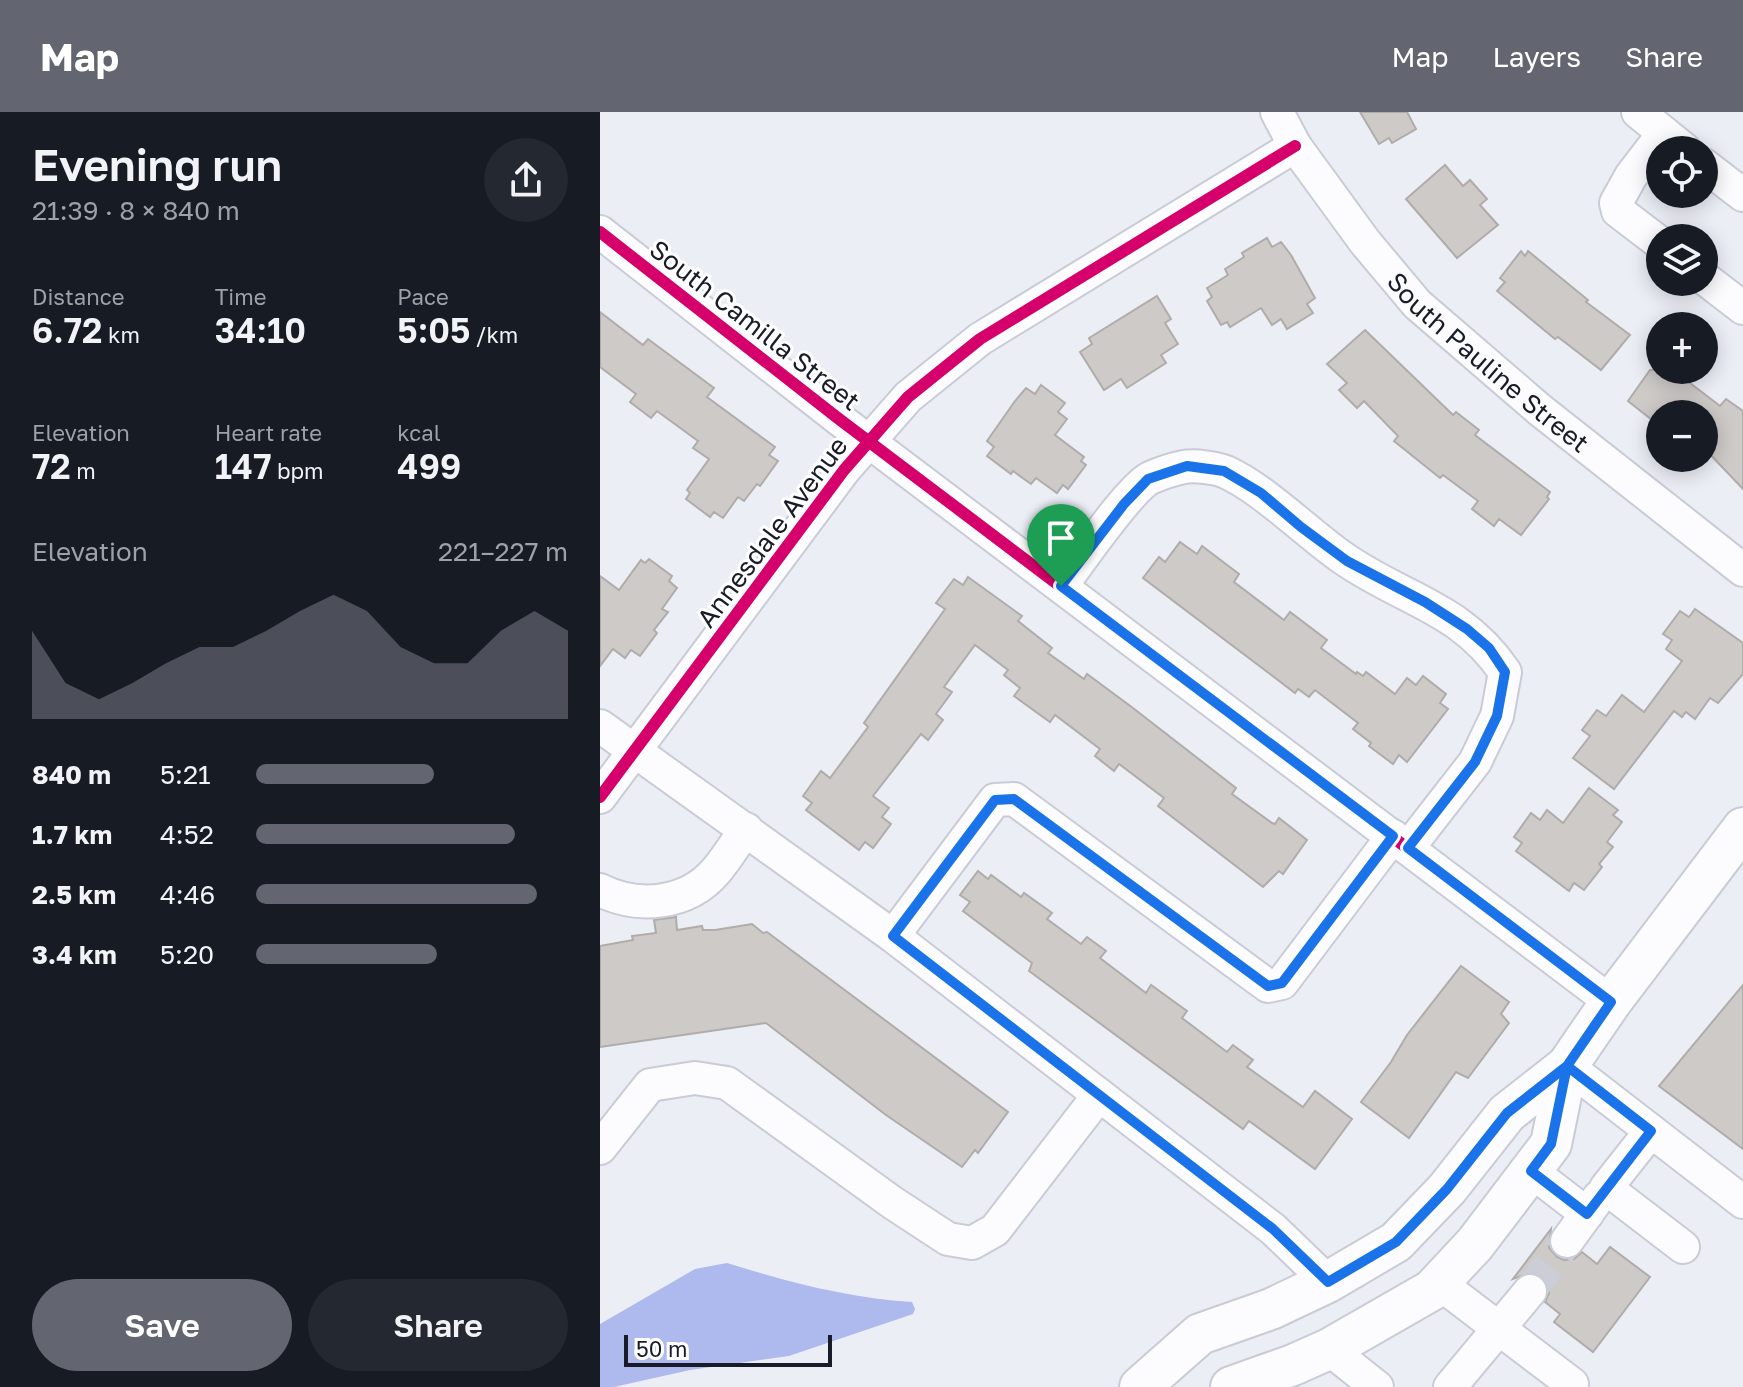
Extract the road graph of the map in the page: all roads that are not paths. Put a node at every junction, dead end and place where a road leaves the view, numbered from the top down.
1 (1277, 112) edge
2 (1638, 112) edge
3 (1668, 136) edge
4 (1295, 146) junction
5 (1646, 164) edge
6 (1718, 176) edge
7 (1743, 195) edge
8 (600, 232) edge
9 (1646, 232) edge
10 (1718, 289) edge
11 (1743, 308) edge
12 (869, 440) junction
13 (1743, 570) edge
14 (1061, 586) junction
15 (600, 726) edge
16 (636, 750) junction
17 (600, 797) edge
18 (1743, 828) edge
19 (746, 829) junction
20 (1400, 842) junction
21 (600, 890) edge
22 (893, 936) junction
23 (1611, 1002) junction
24 (1567, 1066) junction
25 (1099, 1095) junction
26 (1651, 1131) junction
27 (600, 1148) edge
28 (1531, 1171) junction
29 (1597, 1201) junction
30 (1743, 1202) edge
31 (1567, 1241) tunnel mouth
32 (1683, 1247) dead end
33 (1328, 1282) junction
34 (1439, 1283) junction
35 (1530, 1291) tunnel mouth
36 (1499, 1329) junction
37 (1329, 1349) junction
38 (1140, 1387) edge
39 (1231, 1387) edge
40 (1377, 1387) edge
41 (1450, 1387) edge
42 (1570, 1387) edge

1 - 4 street, South Pauline Street
2 - 3 street
4 - 12 street, Annesdale Avenue
4 - 13 street, South Pauline Street
5 - 9 street
6 - 7 street
8 - 12 street, South Camilla Street
10 - 11 street
12 - 14 street, South Camilla Street
12 - 16 street, Annesdale Avenue
14 - 20 street, South Camilla Street
14 - 20 street
15 - 16 street
16 - 17 street, Annesdale Avenue
16 - 19 street
18 - 23 main road
19 - 21 street
19 - 22 street
20 - 22 street
20 - 23 street, South Camilla Street
22 - 25 street
23 - 24 main road
24 - 26 street
24 - 28 main road
24 - 33 main road
25 - 27 street
25 - 33 street
26 - 29 street
26 - 30 street
28 - 29 street
28 - 34 main road
29 - 31 street
29 - 32 street
33 - 38 main road
34 - 36 street
34 - 37 main road
35 - 36 street
36 - 41 street
36 - 42 street
37 - 39 main road
37 - 40 street

